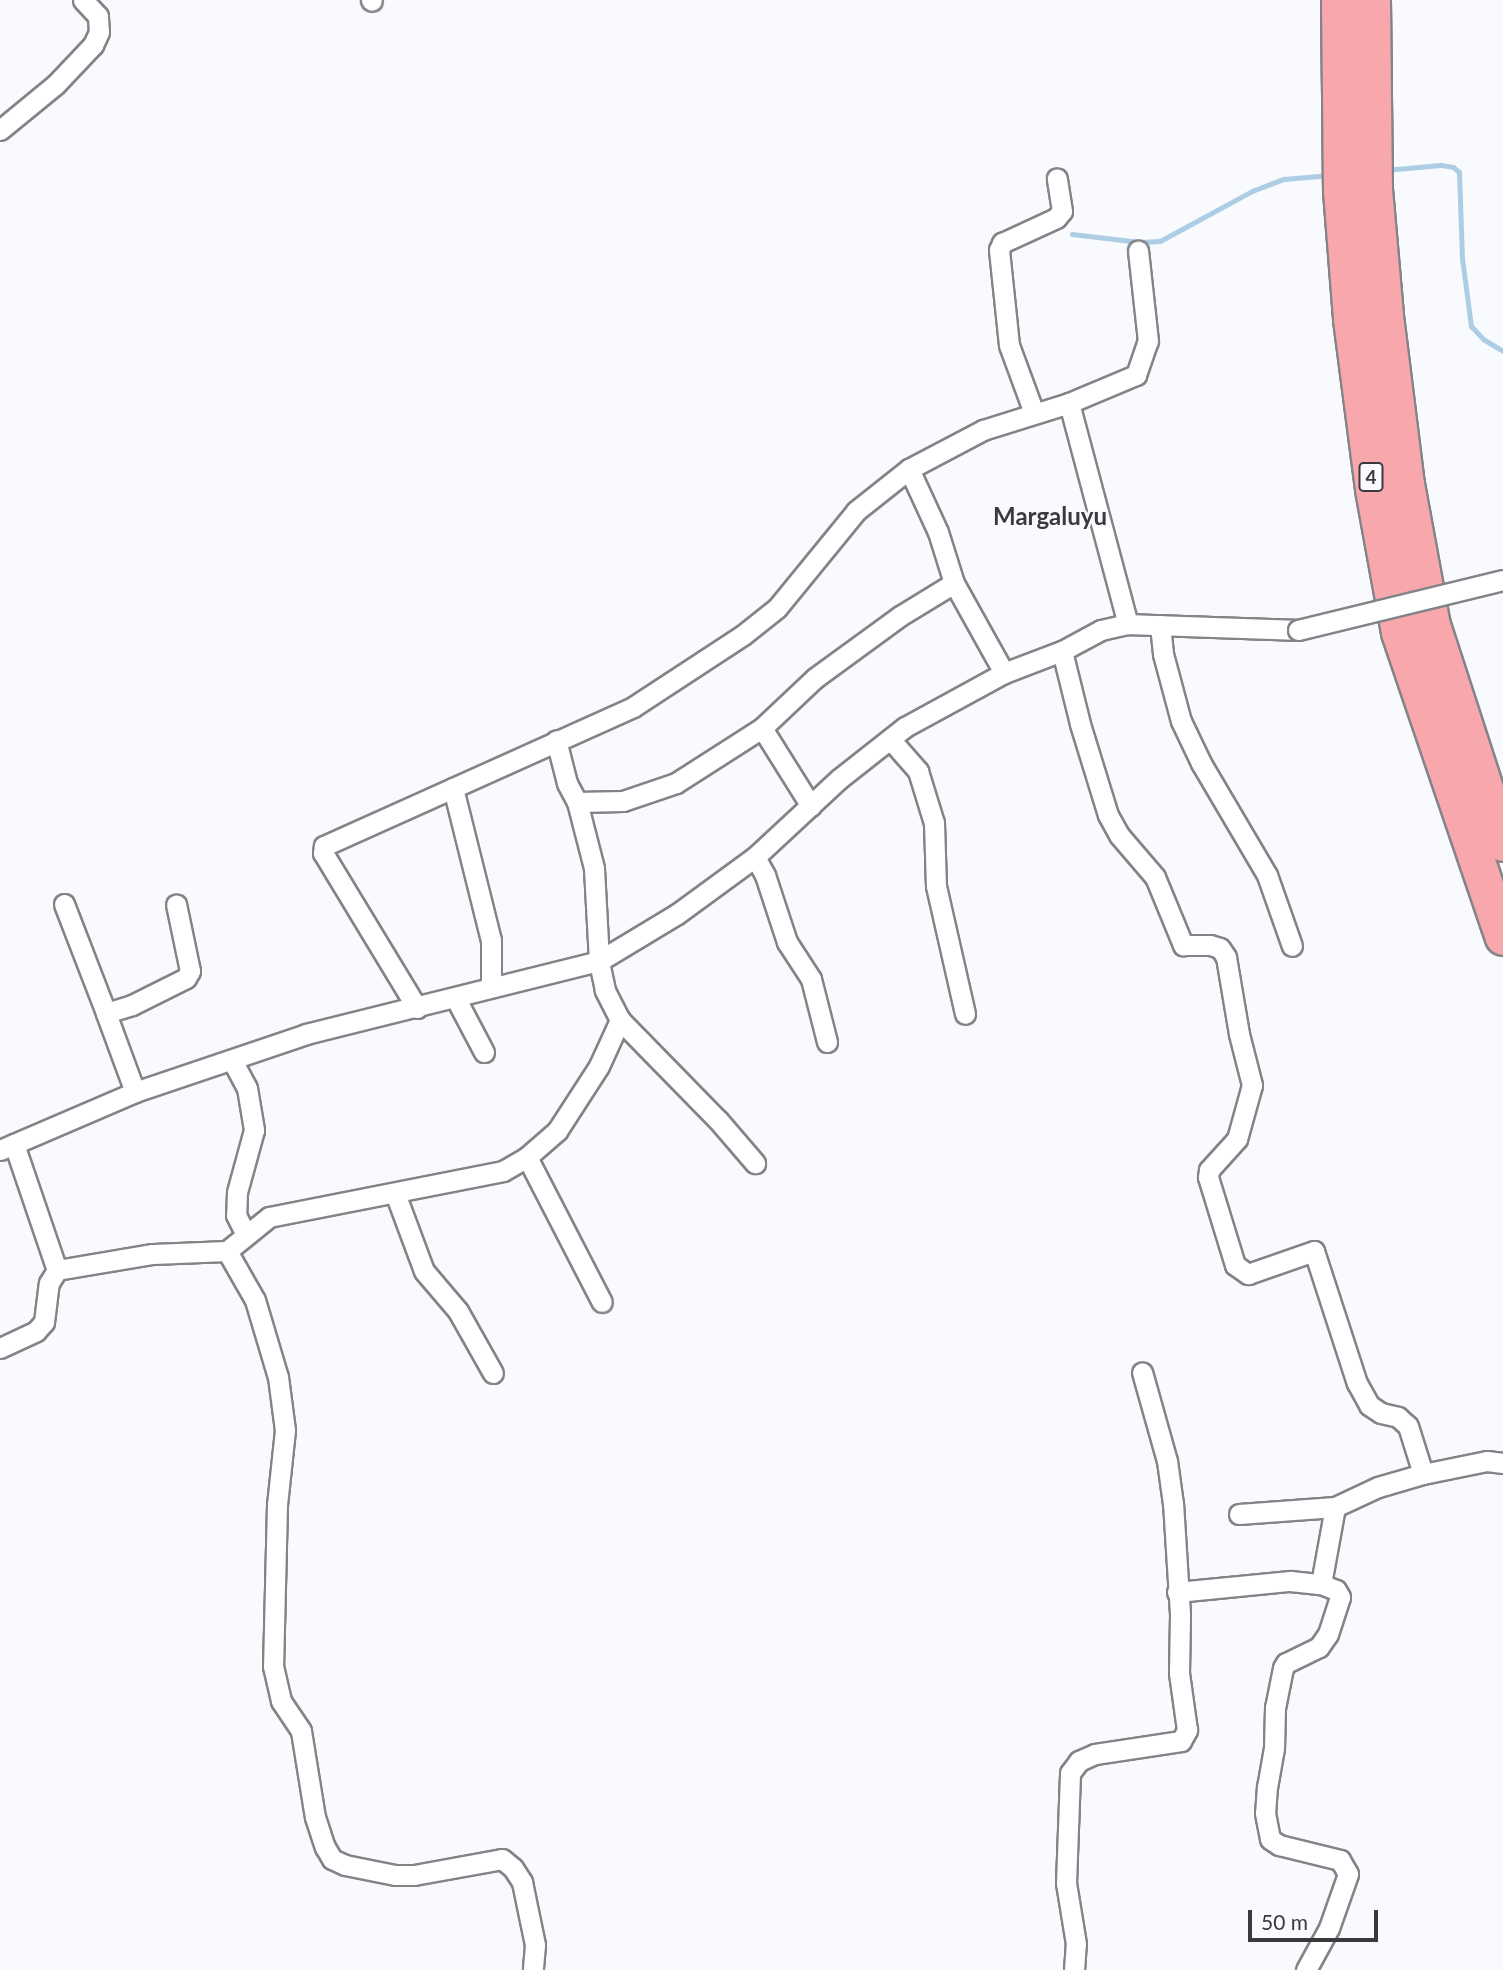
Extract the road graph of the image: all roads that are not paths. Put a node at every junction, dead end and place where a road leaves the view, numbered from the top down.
1 (83, 0) edge
2 (1339, 0) edge
3 (1372, 0) edge
4 (0, 130) edge
5 (1057, 178) dead end
6 (1138, 251) dead end
7 (1069, 403) junction
8 (1034, 413) junction
9 (909, 469) junction
10 (1503, 580) edge
11 (954, 583) junction
12 (1128, 624) junction
13 (1160, 625) junction
14 (1062, 651) junction
15 (1004, 673) junction
16 (762, 728) junction
17 (890, 739) junction
18 (556, 740) junction
19 (453, 788) junction
20 (577, 802) junction
21 (811, 806) junction
22 (1503, 843) edge
23 (755, 857) junction
24 (64, 904) dead end
25 (176, 904) dead end
26 (1503, 936) edge
27 (1292, 946) dead end
28 (599, 961) junction
29 (491, 987) junction
30 (456, 999) junction
31 (417, 1008) junction
32 (106, 1013) junction
33 (965, 1014) dead end
34 (620, 1020) junction
35 (827, 1042) dead end
36 (484, 1052) dead end
37 (232, 1060) junction
38 (135, 1092) junction
39 (7, 1147) edge
40 (527, 1157) junction
41 (755, 1163) dead end
42 (395, 1193) junction
43 (246, 1235) junction
44 (227, 1251) junction
45 (57, 1270) junction
46 (602, 1302) dead end
47 (0, 1348) edge
48 (1142, 1372) dead end
49 (493, 1373) dead end
50 (1503, 1463) edge
51 (1423, 1474) junction
52 (1335, 1507) junction
53 (1238, 1514) dead end
54 (1321, 1584) junction
55 (1177, 1592) junction
56 (533, 1970) edge
57 (1074, 1970) edge
58 (1306, 1970) edge

1 - 4 street
2 - 26 highway, 4
3 - 22 highway, 4
5 - 8 street
6 - 7 street
7 - 8 street
7 - 12 street
8 - 9 street
9 - 11 street
9 - 18 street
10 - 13 street, bridge
11 - 15 street
11 - 16 street
12 - 13 street
12 - 14 street
13 - 27 street
14 - 15 street
14 - 51 street
15 - 17 street
16 - 20 street
16 - 21 street
17 - 21 street
17 - 33 street
18 - 19 street
18 - 20 street
19 - 29 street
19 - 31 street
20 - 28 street
21 - 23 street
23 - 28 street
23 - 35 street
24 - 32 street
25 - 32 street
28 - 29 street
28 - 34 street
29 - 30 street
30 - 31 street
30 - 36 street
31 - 37 street
32 - 38 street
34 - 40 street
34 - 41 street
37 - 38 street
37 - 43 street
38 - 39 street
39 - 45 street
40 - 42 street
40 - 46 street
42 - 43 street
42 - 49 street
43 - 44 street
44 - 45 street
44 - 56 street
45 - 47 street
48 - 55 street
50 - 51 street
51 - 52 street
52 - 53 street
52 - 54 street
54 - 55 street
54 - 58 street
55 - 57 street

